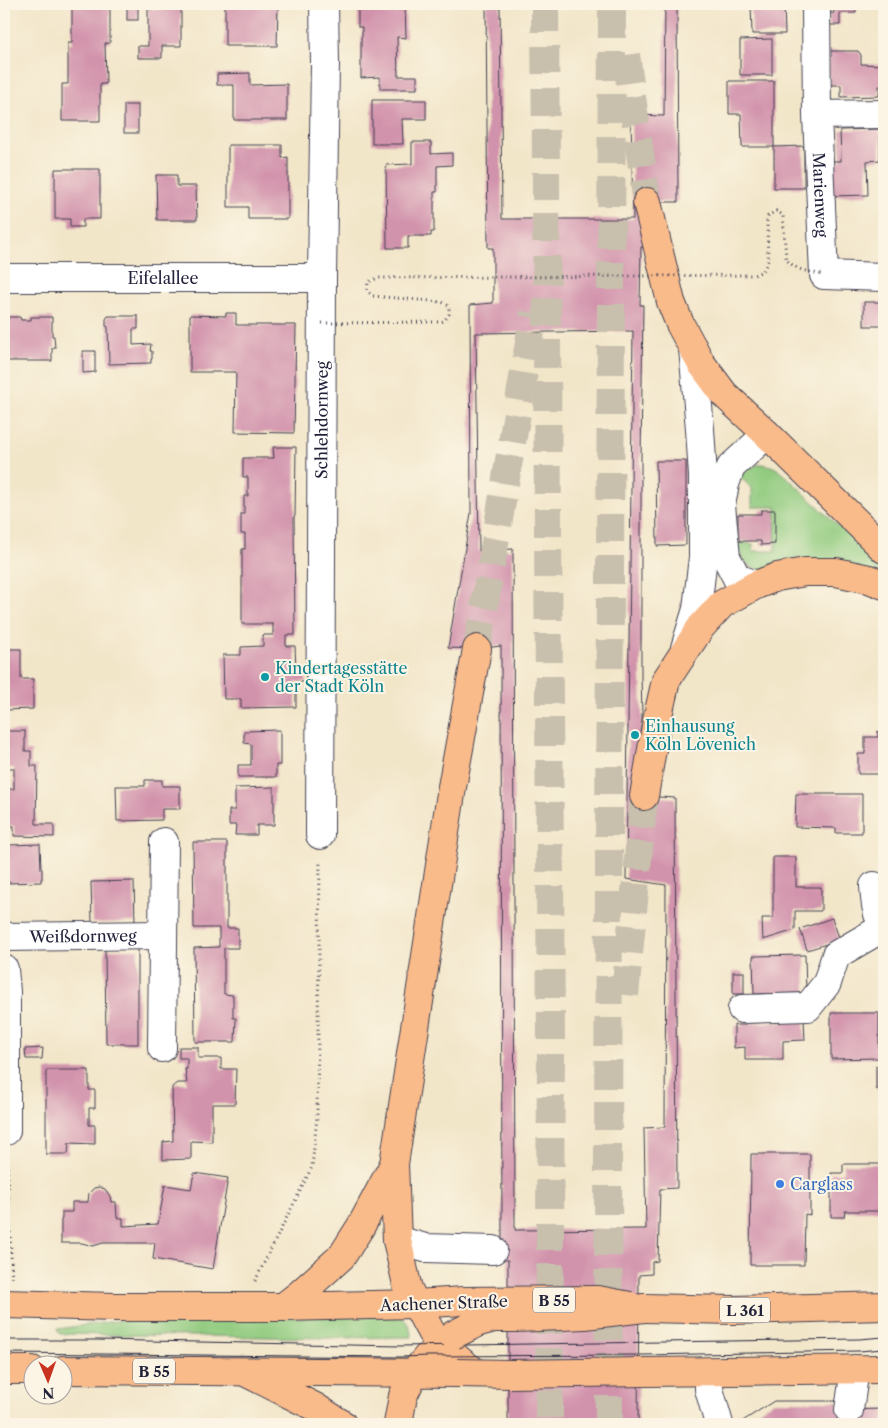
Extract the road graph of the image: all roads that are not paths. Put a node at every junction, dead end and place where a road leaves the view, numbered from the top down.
1 (324, 4) edge
2 (816, 4) edge
3 (884, 114) edge
4 (817, 115) junction
5 (647, 202) tunnel mouth
6 (884, 277) edge
7 (4, 278) edge
8 (322, 278) junction
9 (693, 348) junction
10 (767, 434) junction
11 (884, 550) edge
12 (756, 585) junction
13 (884, 585) edge
14 (477, 649) tunnel mouth
15 (684, 652) junction
16 (644, 796) tunnel mouth
17 (320, 835) road end
18 (164, 842) dead end
19 (874, 886) dead end
20 (884, 927) edge
21 (162, 935) junction
22 (4, 937) edge
23 (4, 969) edge
24 (742, 1008) dead end
25 (162, 1048) dead end
26 (6, 1131) road end
27 (394, 1164) junction
28 (397, 1240) junction
29 (493, 1250) dead end
30 (8, 1304) edge
31 (415, 1304) junction
32 (884, 1306) edge
33 (283, 1307) junction
34 (644, 1308) junction
35 (457, 1356) junction
36 (855, 1369) junction
37 (884, 1369) edge
38 (4, 1370) edge
39 (22, 1370) edge
40 (72, 1370) edge
41 (245, 1372) junction
42 (709, 1372) junction
43 (414, 1374) junction
44 (849, 1410) dead end
45 (342, 1424) edge
46 (398, 1424) edge
47 (719, 1424) edge

1 - 8 street, Schlehdornweg
2 - 4 street, Marienweg
3 - 4 street
4 - 6 street, Marienweg
5 - 9 main road
7 - 8 street, Eifelallee
8 - 17 street, Schlehdornweg
9 - 10 main road
9 - 15 street
10 - 11 main road
10 - 12 street
12 - 13 main road
12 - 15 main road
14 - 27 main road
15 - 16 main road
18 - 21 street
19 - 20 street
20 - 24 street
21 - 22 street, Weißdornweg
21 - 25 street
23 - 26 street
27 - 28 main road
27 - 33 main road
28 - 29 street
28 - 31 main road
30 - 33 main road, Aachener Straße / B 55
31 - 33 main road, Aachener Straße / B 55
31 - 34 main road, Aachener Straße / B 55, bridge
31 - 35 main road
32 - 34 main road, Aachener Straße / L 361
34 - 35 main road, bridge
35 - 42 main road, B 55, bridge
35 - 43 main road, B 55
36 - 37 main road
36 - 42 main road
36 - 44 street
38 - 39 main road
40 - 41 main road, B 55
41 - 43 main road, B 55
41 - 45 main road
42 - 47 street
43 - 46 main road

